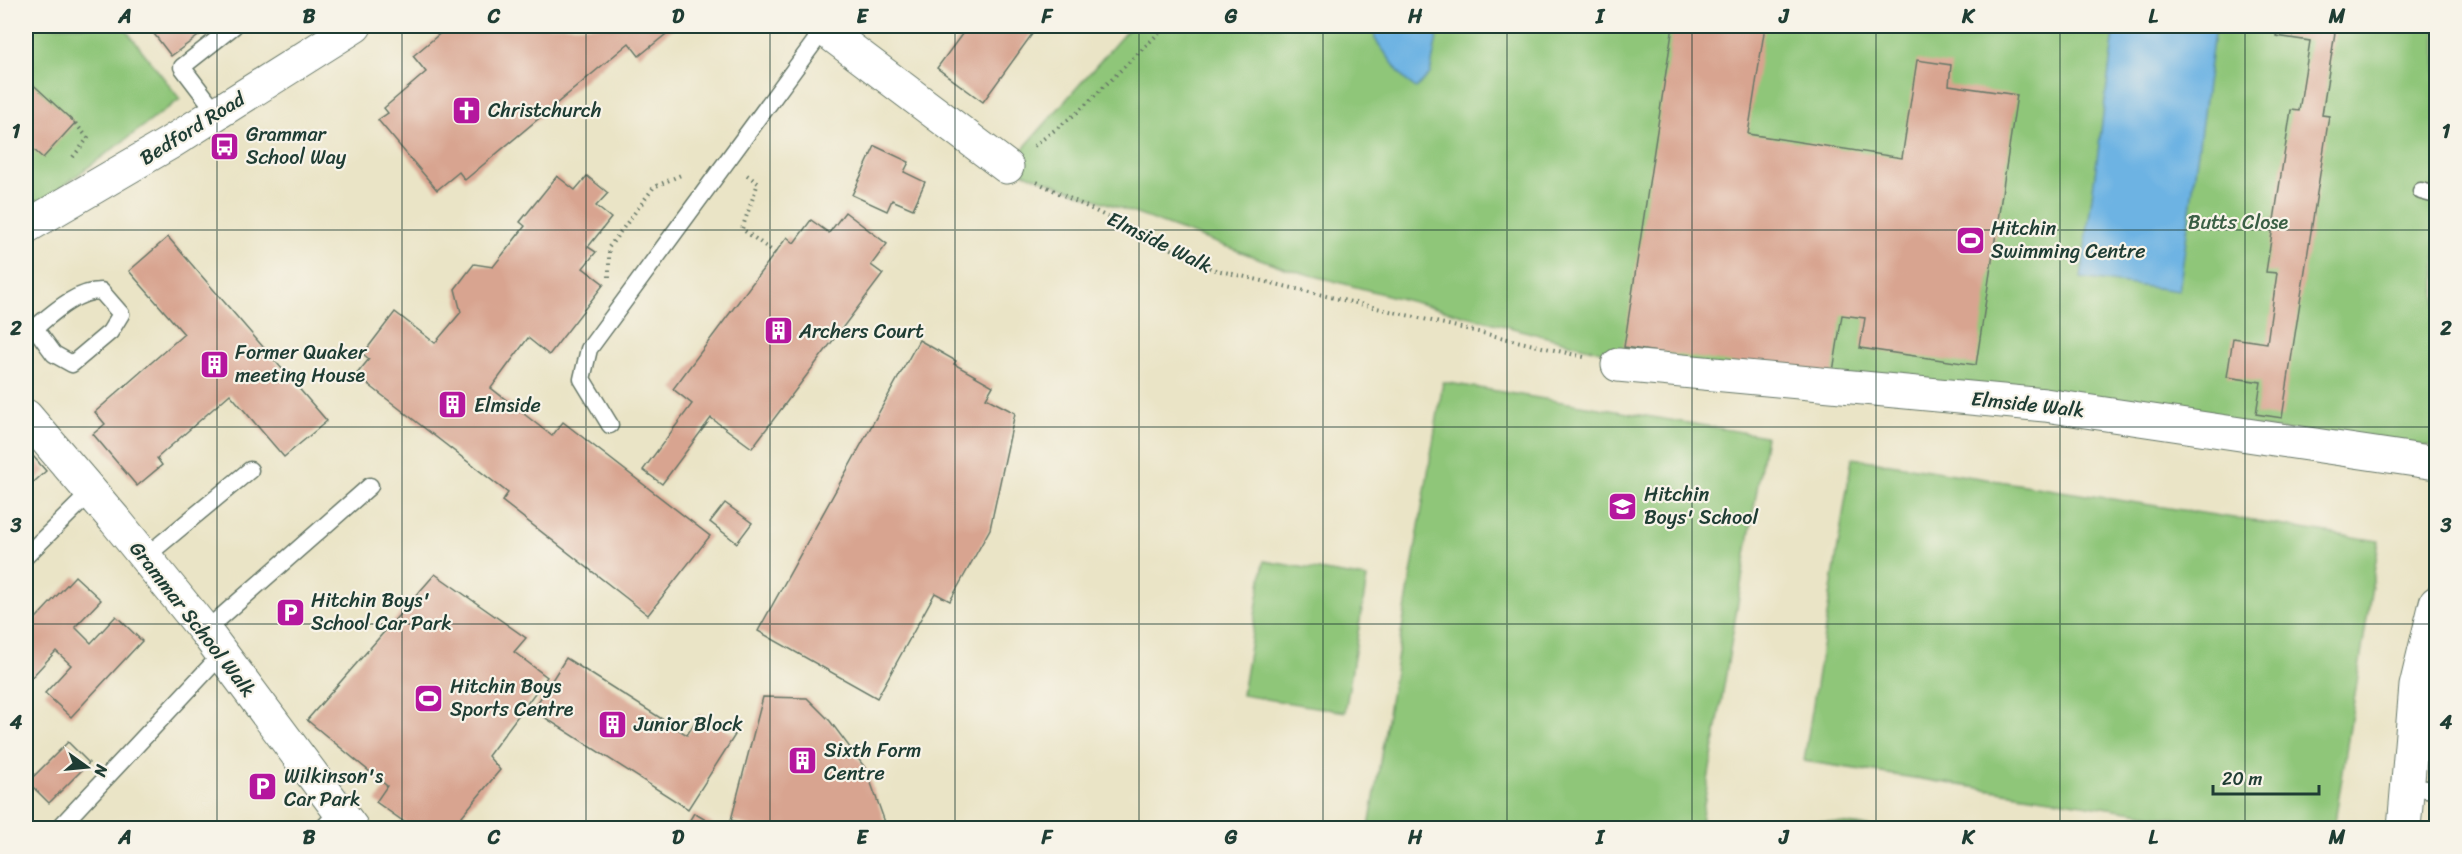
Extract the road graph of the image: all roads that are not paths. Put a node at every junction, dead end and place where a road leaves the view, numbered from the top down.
1 (234, 26) edge
2 (355, 26) edge
3 (822, 27) edge
4 (217, 113) junction
5 (1007, 167) road end
6 (26, 227) edge
7 (30, 331) edge
8 (1618, 365) dead end
9 (26, 416) edge
10 (610, 425) dead end
11 (2436, 463) edge
12 (250, 470) dead end
13 (370, 486) dead end
14 (91, 492) junction
15 (26, 556) edge
16 (145, 556) junction
17 (2436, 603) edge
18 (214, 642) junction
19 (2422, 788) edge
20 (338, 823) edge
21 (59, 828) edge
22 (2404, 828) edge

1 - 4 lane
2 - 4 street, Bedford Road
3 - 5 street
3 - 10 lane
4 - 6 street, Bedford Road
7 - 7 lane
8 - 11 street, Elmside Walk
9 - 14 street, Grammar School Walk
12 - 16 lane
13 - 18 lane
14 - 15 lane
14 - 16 street, Grammar School Walk
16 - 18 street, Grammar School Walk
17 - 19 street
18 - 20 street, Grammar School Walk
18 - 21 lane
19 - 22 street

